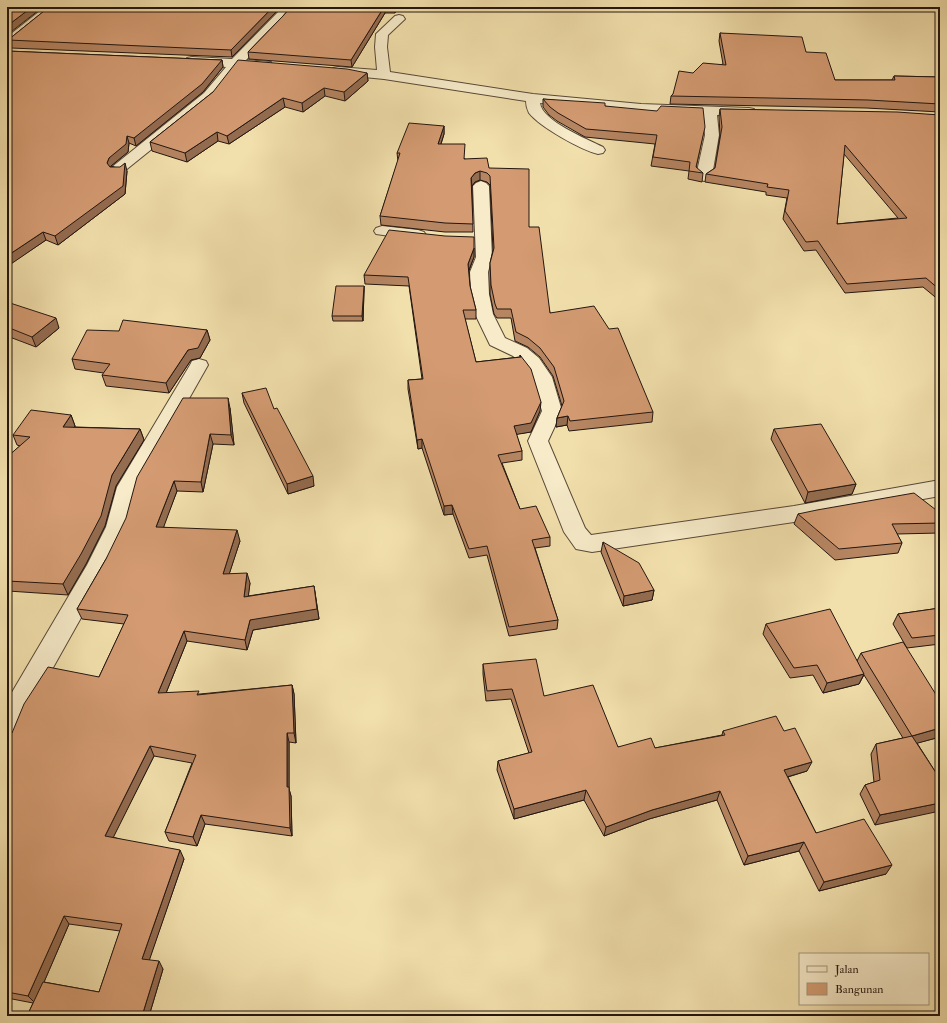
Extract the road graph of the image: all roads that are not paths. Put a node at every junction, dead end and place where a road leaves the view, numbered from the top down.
1 (52, 7) edge
2 (289, 7) edge
3 (399, 19) dead end
4 (7, 43) edge
5 (181, 61) edge
6 (236, 63) junction
7 (279, 66) edge
8 (324, 70) edge
9 (384, 75) junction
10 (532, 98) junction
11 (710, 111) junction
12 (764, 112) edge
13 (598, 150) dead end
14 (117, 170) edge
15 (704, 176) dead end
16 (481, 186) dead end
17 (382, 231) dead end
18 (429, 236) edge
19 (199, 366) dead end
20 (940, 488) edge
21 (13, 701) edge
22 (7, 734) edge

1 - 4 street
2 - 6 street
3 - 9 street
5 - 6 street
6 - 7 street
6 - 14 street
8 - 9 street
9 - 10 street
10 - 11 street
10 - 13 street
11 - 12 street
11 - 15 street
16 - 20 street
17 - 18 street
19 - 21 street
21 - 22 street

